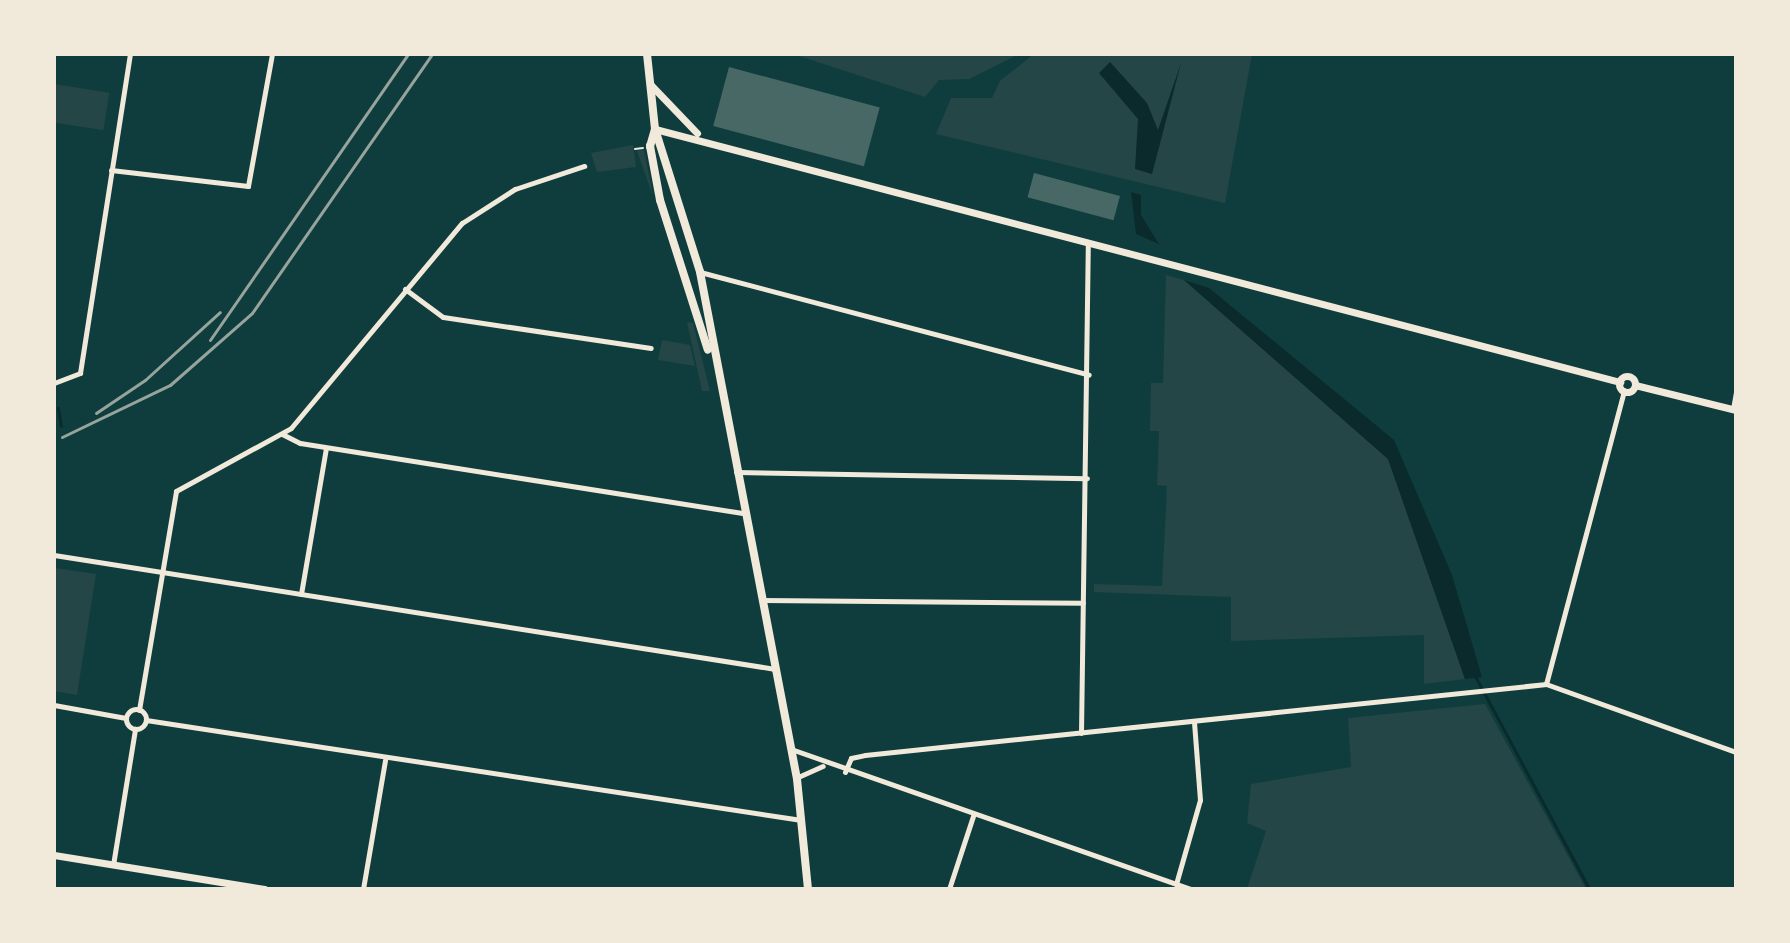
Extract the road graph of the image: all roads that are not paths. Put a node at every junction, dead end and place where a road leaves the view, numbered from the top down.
1 (130, 54) edge
2 (272, 54) edge
3 (647, 54) edge
4 (649, 83) junction
5 (655, 129) junction
6 (700, 136) junction
7 (584, 166) dead end
8 (111, 170) junction
9 (1088, 241) junction
10 (700, 272) junction
11 (405, 289) junction
12 (651, 348) dead end
13 (713, 366) junction
14 (1089, 375) junction
15 (54, 383) edge
16 (1635, 385) junction
17 (1622, 386) junction
18 (1736, 392) edge
19 (1734, 410) edge
20 (282, 434) junction
21 (326, 448) junction
22 (734, 472) junction
23 (1087, 478) junction
24 (743, 513) junction
25 (54, 555) edge
26 (159, 572) junction
27 (301, 594) junction
28 (761, 600) junction
29 (1083, 603) junction
30 (775, 669) junction
31 (1546, 684) junction
32 (54, 705) edge
33 (139, 710) junction
34 (126, 718) junction
35 (146, 720) junction
36 (1194, 722) junction
37 (135, 729) junction
38 (1081, 733) junction
39 (791, 749) junction
40 (1736, 752) edge
41 (385, 760) junction
42 (824, 766) junction
43 (845, 772) junction
44 (797, 779) junction
45 (973, 816) junction
46 (801, 820) junction
47 (54, 855) edge
48 (113, 865) junction
49 (1176, 884) junction
50 (208, 885) edge
51 (264, 889) edge
52 (363, 889) edge
53 (808, 889) edge
54 (949, 889) edge
55 (1189, 889) edge

1 - 8 street
2 - 8 street
3 - 4 main road
4 - 5 main road
4 - 6 main road
5 - 6 main road
5 - 10 main road
5 - 13 main road
6 - 9 main road
7 - 11 street
8 - 15 street
9 - 14 street
9 - 17 main road
10 - 13 main road
10 - 14 street
11 - 12 street
11 - 20 street
13 - 22 main road
14 - 23 street
16 - 17 main road
16 - 17 main road
16 - 19 main road
17 - 31 street
18 - 19 street
20 - 21 street
20 - 26 street
21 - 24 street
21 - 27 street
22 - 23 street
22 - 24 main road
23 - 29 street
24 - 28 main road
25 - 26 street
26 - 27 street
26 - 33 street
27 - 30 street
28 - 29 street
28 - 30 main road
29 - 38 street
30 - 39 main road
31 - 36 street
31 - 40 street
32 - 34 street
33 - 34 street
33 - 35 street
34 - 37 street
35 - 37 street
35 - 41 street
36 - 38 street
36 - 49 street
37 - 48 street
38 - 43 street
39 - 42 street
39 - 44 main road
41 - 46 street
41 - 52 street
42 - 43 street
42 - 44 street
43 - 45 street
44 - 46 main road
45 - 49 street
45 - 54 street
46 - 53 main road
47 - 48 main road
48 - 50 main road
49 - 55 street
50 - 51 main road

